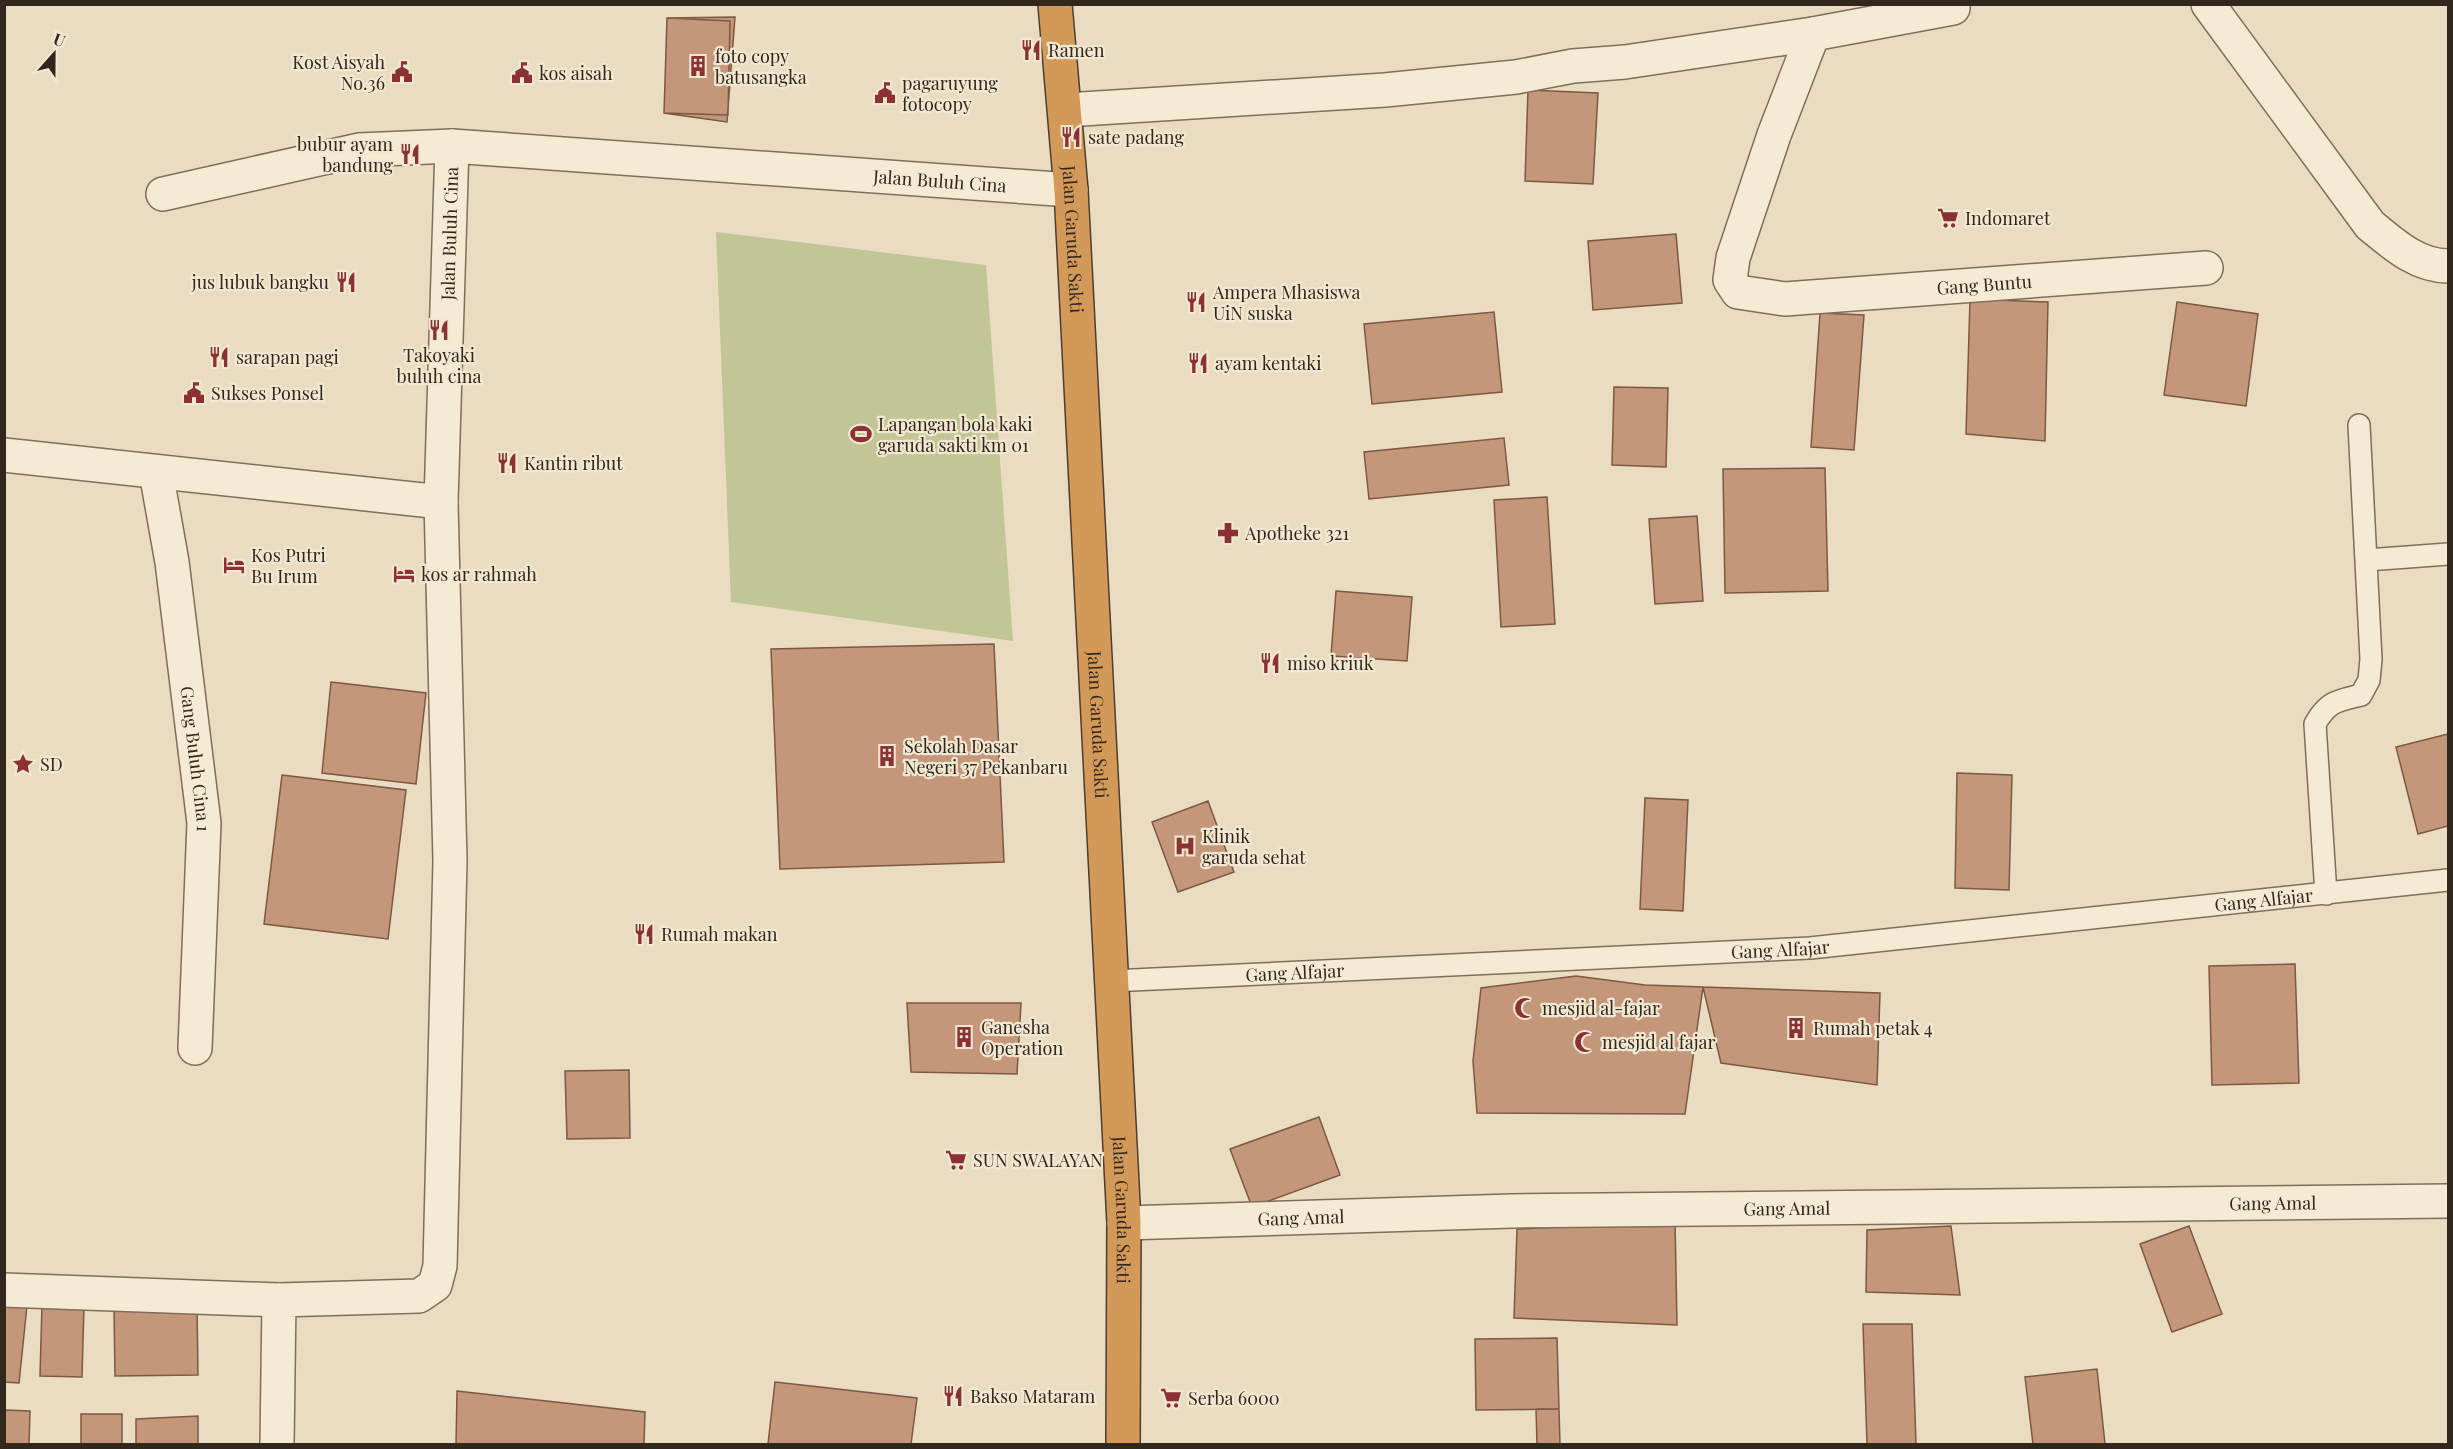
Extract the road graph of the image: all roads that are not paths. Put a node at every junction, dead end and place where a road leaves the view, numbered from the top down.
1 (1055, 4) edge
2 (2208, 4) edge
3 (1953, 8) dead end
4 (1814, 34) junction
5 (1065, 110) junction
6 (452, 146) junction
7 (1071, 190) junction
8 (163, 194) dead end
9 (2448, 266) edge
10 (2206, 268) dead end
11 (2359, 425) dead end
12 (4, 456) edge
13 (156, 472) junction
14 (441, 502) junction
15 (2448, 554) edge
16 (2367, 560) junction
17 (2448, 880) edge
18 (2326, 894) junction
19 (1111, 981) junction
20 (195, 1048) dead end
21 (2448, 1201) edge
22 (1124, 1223) junction
23 (4, 1290) edge
24 (279, 1300) junction
25 (277, 1444) edge
26 (1123, 1444) edge

1 - 5 highway, Jalan Garuda Sakti
2 - 9 street
3 - 4 street
4 - 5 street
4 - 10 street, Gang Buntu
5 - 7 highway, Jalan Garuda Sakti
6 - 7 street, Jalan Buluh Cina
6 - 8 street
6 - 14 street, Jalan Buluh Cina
7 - 19 highway, Jalan Garuda Sakti
11 - 16 lane
12 - 13 street
13 - 14 street
13 - 20 street, Gang Buluh Cina 1
14 - 24 street, Jalan Buluh Cina
15 - 16 lane
16 - 18 lane
17 - 18 lane, Gang Alfajar
18 - 19 lane, Gang Alfajar
19 - 22 highway, Jalan Garuda Sakti
21 - 22 street, Gang Amal
22 - 26 highway, Jalan Garuda Sakti
23 - 24 street, Jalan Buluh Cina
24 - 25 street

